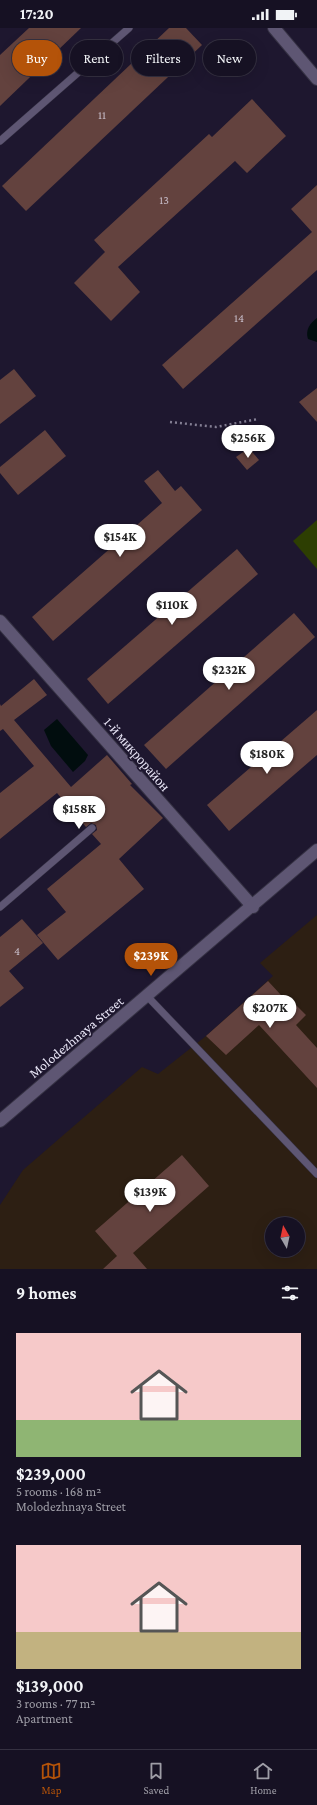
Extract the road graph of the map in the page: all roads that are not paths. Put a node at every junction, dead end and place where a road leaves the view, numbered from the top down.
1 (129, 28) edge
2 (274, 28) edge
3 (317, 79) edge
4 (0, 141) edge
5 (0, 621) edge
6 (92, 828) dead end
7 (317, 850) edge
8 (0, 907) edge
9 (253, 907) junction
10 (147, 996) junction
11 (0, 1121) edge
12 (317, 1174) edge

1 - 4 lane
2 - 3 street
5 - 9 street, 1-й микрорайон
6 - 8 lane
7 - 9 street, Molodezhnaya Street
9 - 10 street, Molodezhnaya Street
10 - 11 street, Molodezhnaya Street
10 - 12 lane

